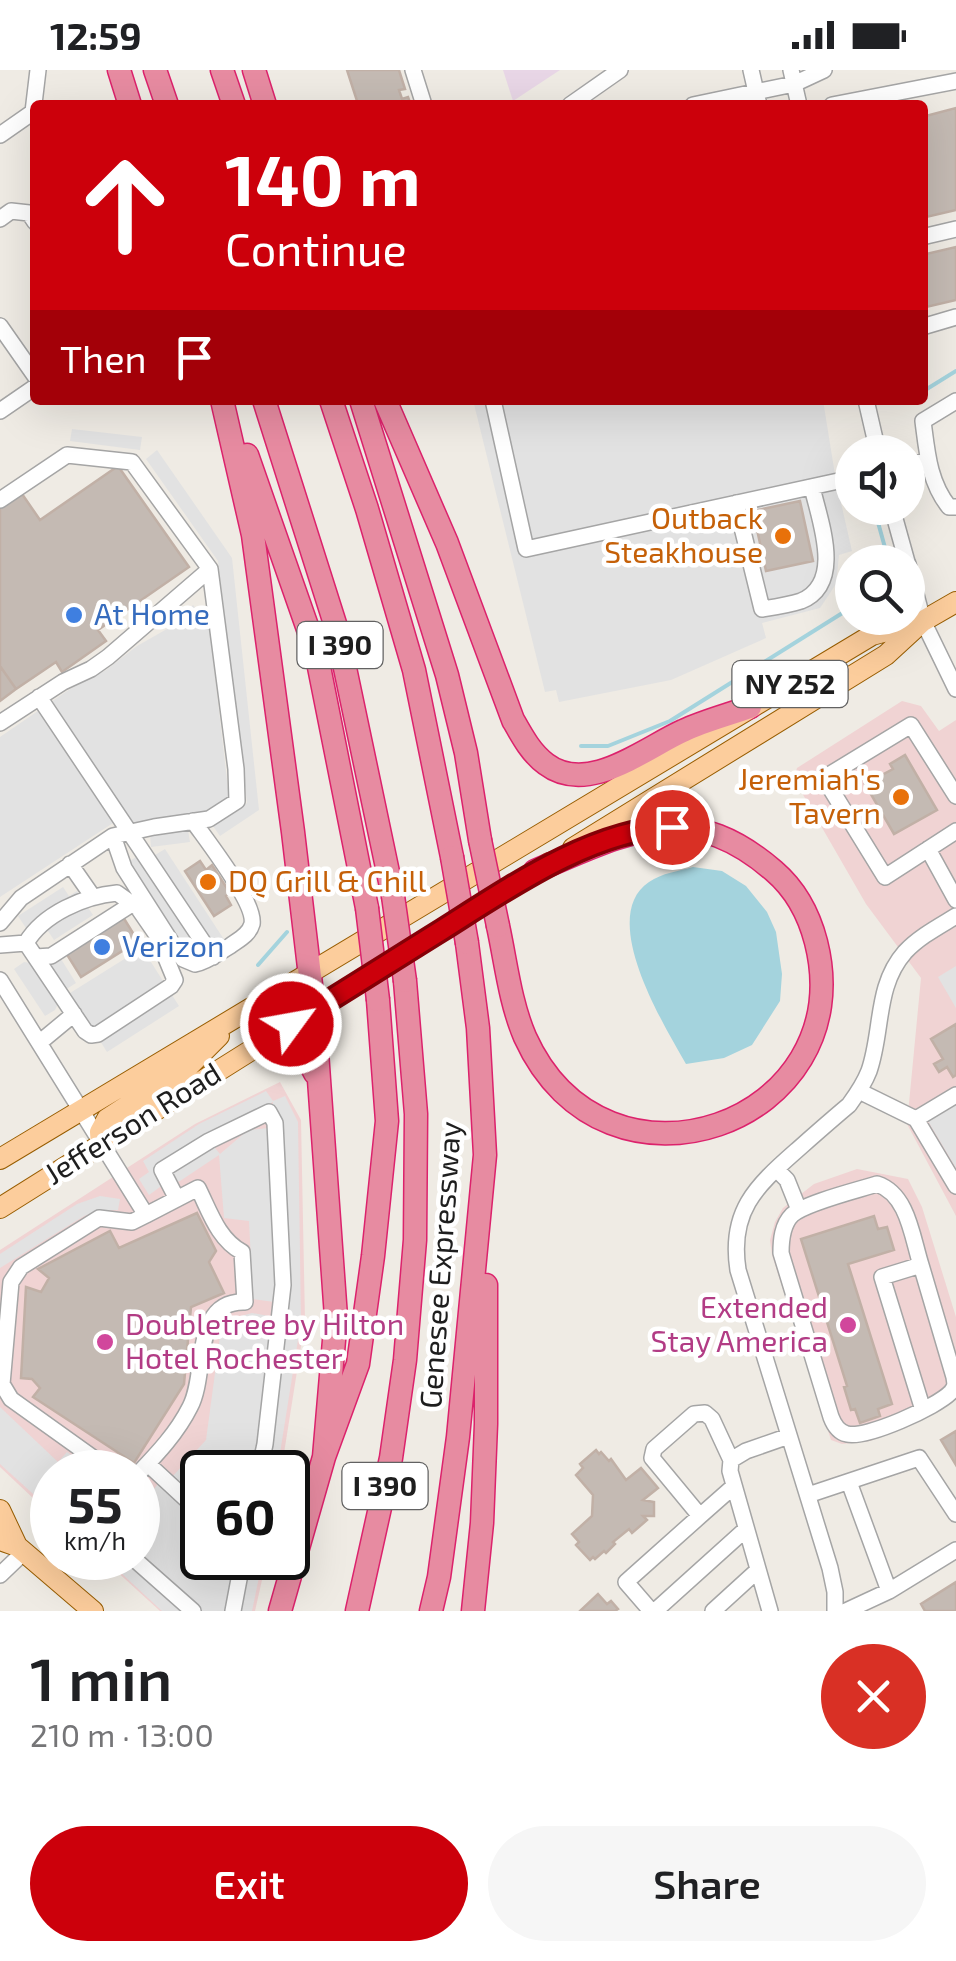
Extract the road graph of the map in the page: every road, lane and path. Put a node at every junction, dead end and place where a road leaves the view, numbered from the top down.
1 (38, 70) edge
2 (119, 70) edge
3 (155, 70) edge
4 (222, 70) edge
5 (254, 70) edge
6 (413, 70) edge
7 (620, 70) edge
8 (750, 70) edge
9 (824, 70) edge
10 (792, 77) edge
11 (956, 81) edge
12 (758, 98) edge
13 (34, 100) edge
14 (128, 100) edge
15 (165, 100) edge
16 (232, 100) edge
17 (264, 100) edge
18 (422, 100) edge
19 (577, 100) edge
20 (858, 100) edge
21 (30, 114) edge
22 (0, 136) edge
23 (30, 214) edge
24 (0, 219) edge
25 (956, 229) edge
26 (928, 236) edge
27 (956, 318) edge
28 (928, 325) edge
29 (0, 326) edge
30 (30, 369) edge
31 (30, 390) edge
32 (956, 401) edge
33 (226, 405) edge
34 (227, 405) edge
35 (266, 405) edge
36 (333, 405) edge
37 (363, 405) edge
38 (387, 405) edge
39 (494, 405) edge
40 (867, 405) edge
41 (0, 411) edge
42 (874, 435) edge
43 (928, 460) junction
44 (925, 461) edge
45 (835, 482) edge
46 (812, 487) junction
47 (0, 500) edge
48 (736, 503) junction
49 (956, 507) edge
50 (210, 569) junction
51 (956, 602) edge
52 (925, 621) edge
53 (925, 626) edge
54 (872, 635) edge
55 (909, 635) edge
56 (956, 690) edge
57 (39, 697) junction
58 (750, 707) junction
59 (0, 722) edge
60 (956, 796) edge
61 (194, 821) junction
62 (956, 831) edge
63 (130, 832) junction
64 (113, 836) junction
65 (928, 849) junction
66 (70, 864) junction
67 (535, 871) junction
68 (93, 897) junction
69 (956, 900) edge
70 (132, 904) junction
71 (956, 916) edge
72 (0, 923) edge
73 (26, 942) junction
74 (0, 945) edge
75 (36, 957) junction
76 (213, 957) junction
77 (308, 974) junction
78 (0, 980) edge
79 (314, 1010) junction
80 (74, 1014) junction
81 (242, 1014) junction
82 (269, 1038) junction
83 (39, 1042) junction
84 (319, 1080) junction
85 (859, 1091) junction
86 (956, 1094) edge
87 (80, 1110) junction
88 (916, 1118) junction
89 (101, 1145) junction
90 (486, 1154) junction
91 (0, 1159) edge
92 (776, 1168) junction
93 (956, 1186) edge
94 (177, 1199) junction
95 (0, 1208) edge
96 (799, 1210) junction
97 (146, 1215) junction
98 (921, 1264) junction
99 (923, 1410) junction
100 (790, 1436) junction
101 (82, 1450) edge
102 (264, 1450) edge
103 (160, 1451) edge
104 (324, 1457) junction
105 (732, 1460) junction
106 (160, 1482) edge
107 (849, 1482) junction
108 (734, 1486) junction
109 (808, 1495) junction
110 (180, 1497) edge
111 (0, 1510) edge
112 (956, 1514) edge
113 (700, 1516) junction
114 (746, 1529) junction
115 (14, 1546) edge
116 (956, 1550) edge
117 (758, 1570) junction
118 (0, 1574) edge
119 (67, 1580) edge
120 (158, 1580) edge
121 (239, 1580) edge
122 (889, 1592) junction
123 (93, 1611) edge
124 (193, 1611) edge
125 (233, 1611) edge
126 (280, 1611) edge
127 (357, 1611) edge
128 (431, 1611) edge
129 (473, 1611) edge
130 (653, 1611) edge
131 (713, 1611) edge
132 (770, 1611) edge
133 (835, 1611) edge
134 (846, 1611) edge

1 - 13 street
2 - 14 highway
3 - 15 highway
4 - 16 highway
5 - 17 highway
6 - 18 street
7 - 19 street
8 - 12 street
9 - 10 street
10 - 12 street
11 - 20 street
21 - 22 street
23 - 24 street
25 - 26 street
27 - 28 street
29 - 30 street
31 - 41 street
32 - 43 street
33 - 77 highway
34 - 104 highway, bridge
35 - 127 highway, Genesee Expressway / I 390, bridge
36 - 90 highway, Genesee Expressway / I 390, bridge
37 - 67 highway, bridge
38 - 58 highway
39 - 48 street
40 - 42 street
43 - 44 street
43 - 49 street
45 - 46 street
46 - 48 street
46 - 48 street
47 - 50 street
50 - 57 street
50 - 61 street
51 - 52 main road, Jefferson Road / NY 252
53 - 56 street
54 - 58 main road, Jefferson Road / NY 252
55 - 67 main road, Jefferson Road / NY 252
57 - 59 street
57 - 63 street
58 - 77 main road, Jefferson Road / NY 252
60 - 65 street
61 - 63 street
61 - 76 street
62 - 65 street
63 - 64 street
63 - 76 street
64 - 66 street
64 - 76 street
65 - 69 street
66 - 68 street
66 - 72 street
67 - 79 main road, Jefferson Road / NY 252
68 - 70 street
68 - 73 street
70 - 75 street
70 - 80 street
71 - 85 street
73 - 74 street
73 - 75 street
75 - 80 street
77 - 79 highway
77 - 81 main road, Jefferson Road / NY 252
78 - 83 street
79 - 82 main road, Jefferson Road / NY 252
79 - 84 highway
80 - 83 street
81 - 87 main road, Jefferson Road / NY 252
81 - 89 main road
82 - 84 highway
82 - 89 main road, Jefferson Road / NY 252
83 - 87 street
84 - 104 highway
85 - 88 street
85 - 92 street
86 - 88 street
87 - 89 street
87 - 91 main road, Jefferson Road / NY 252
88 - 93 street
89 - 95 main road, Jefferson Road / NY 252
89 - 97 street
90 - 128 highway, Genesee Expressway / I 390
90 - 129 highway
92 - 96 street
92 - 100 street
94 - 97 street
94 - 102 street
94 - 103 street
96 - 98 street
96 - 99 street
97 - 101 street
98 - 99 street
98 - 99 street
100 - 105 street
100 - 109 street
104 - 126 highway
105 - 108 street
105 - 113 street
106 - 110 street
107 - 109 street
107 - 112 street
107 - 122 street
108 - 113 street
108 - 114 street
109 - 133 street
111 - 115 main road
113 - 130 street
114 - 117 street
114 - 130 street
115 - 118 street
116 - 122 street
117 - 131 street
117 - 132 street
119 - 123 main road
120 - 124 street
121 - 125 street
122 - 134 street

